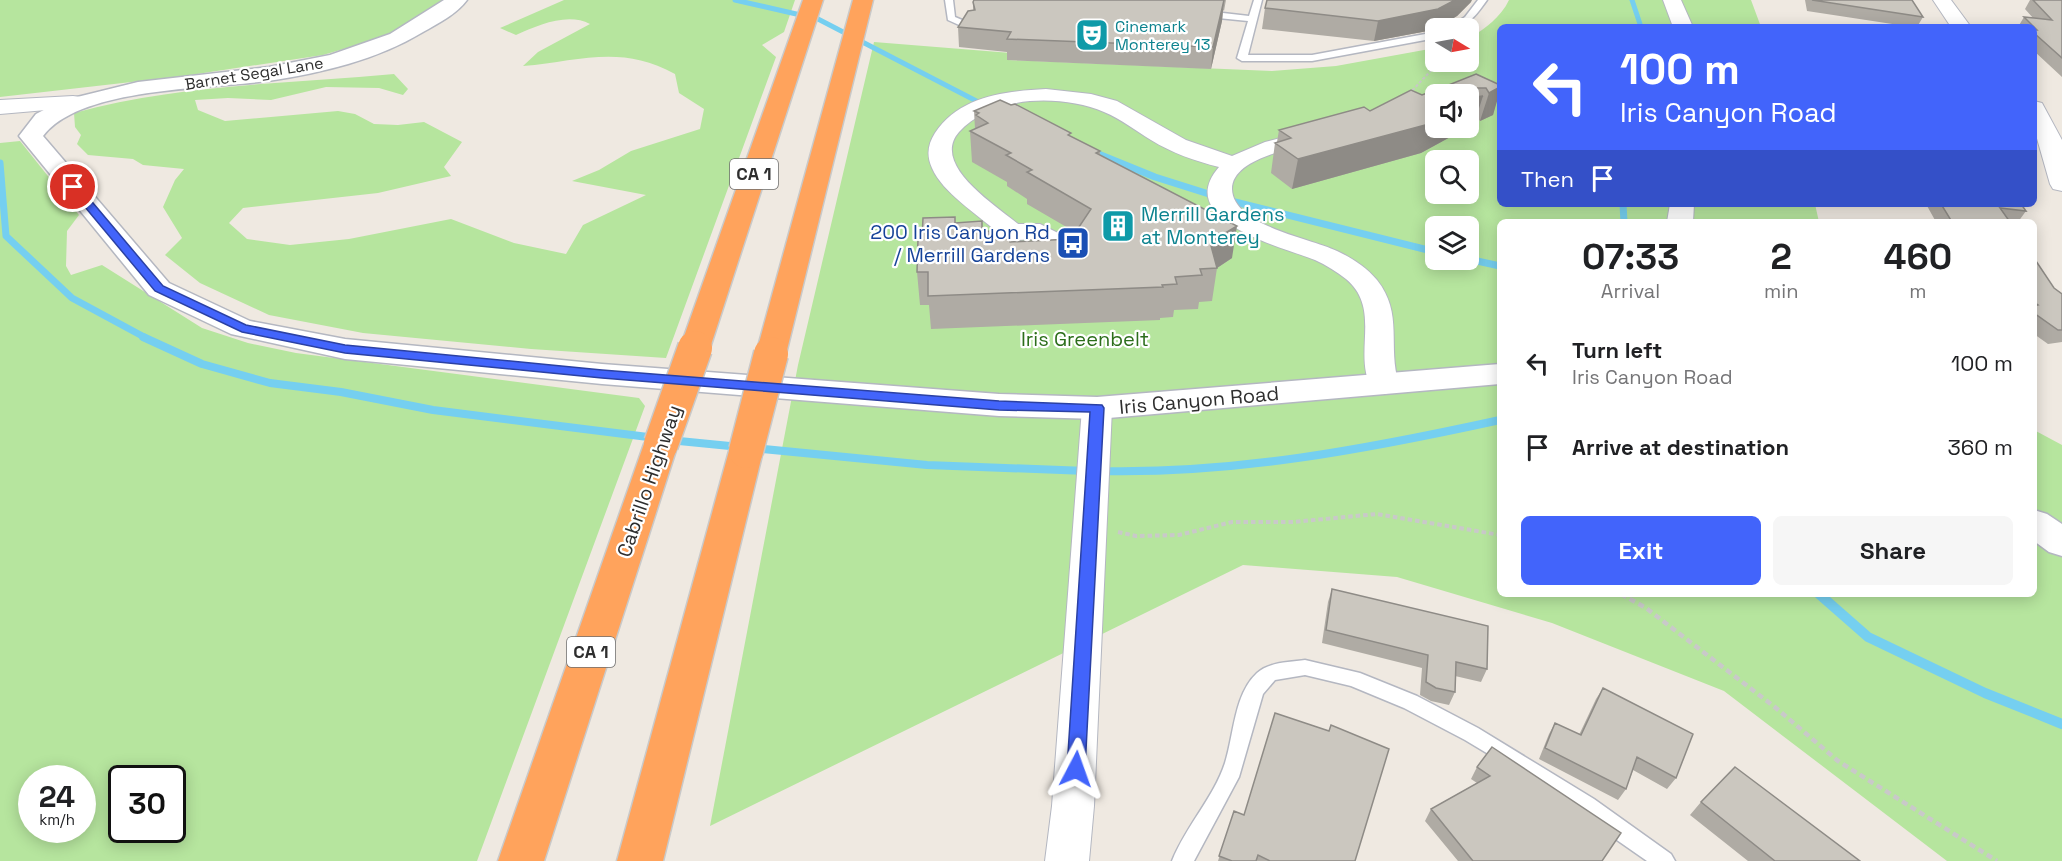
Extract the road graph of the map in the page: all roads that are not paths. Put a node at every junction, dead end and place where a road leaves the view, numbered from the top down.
1 (457, 0) edge
2 (813, 0) edge
3 (863, 0) edge
4 (949, 0) edge
5 (1187, 0) edge
6 (1258, 0) edge
7 (1484, 0) edge
8 (1672, 0) edge
9 (1942, 0) edge
10 (1469, 18) edge
11 (1254, 19) junction
12 (1682, 24) edge
13 (1959, 24) edge
14 (971, 27) edge
15 (1425, 37) edge
16 (73, 102) junction
17 (0, 106) edge
18 (2037, 113) edge
19 (1335, 131) edge
20 (1233, 163) junction
21 (2062, 184) edge
22 (1013, 233) dead end
23 (1497, 374) edge
24 (1384, 384) junction
25 (1097, 408) junction
26 (2037, 525) edge
27 (2062, 542) edge
28 (521, 861) edge
29 (640, 861) edge
30 (1067, 861) edge
31 (1183, 861) edge
32 (1664, 861) edge

1 - 16 street, Barnet Segal Lane
2 - 28 highway, Cabrillo Highway / CA 1, bridge
3 - 29 highway, bridge
4 - 14 lane
5 - 11 lane
6 - 11 lane
7 - 10 lane
8 - 12 street
9 - 13 street
11 - 15 lane
16 - 17 street
16 - 25 street, Iris Canyon Road
18 - 21 street
19 - 20 street
20 - 22 street
20 - 24 street
23 - 24 street, Iris Canyon Road
24 - 25 street, Iris Canyon Road
25 - 30 street
26 - 27 street
31 - 32 lane

